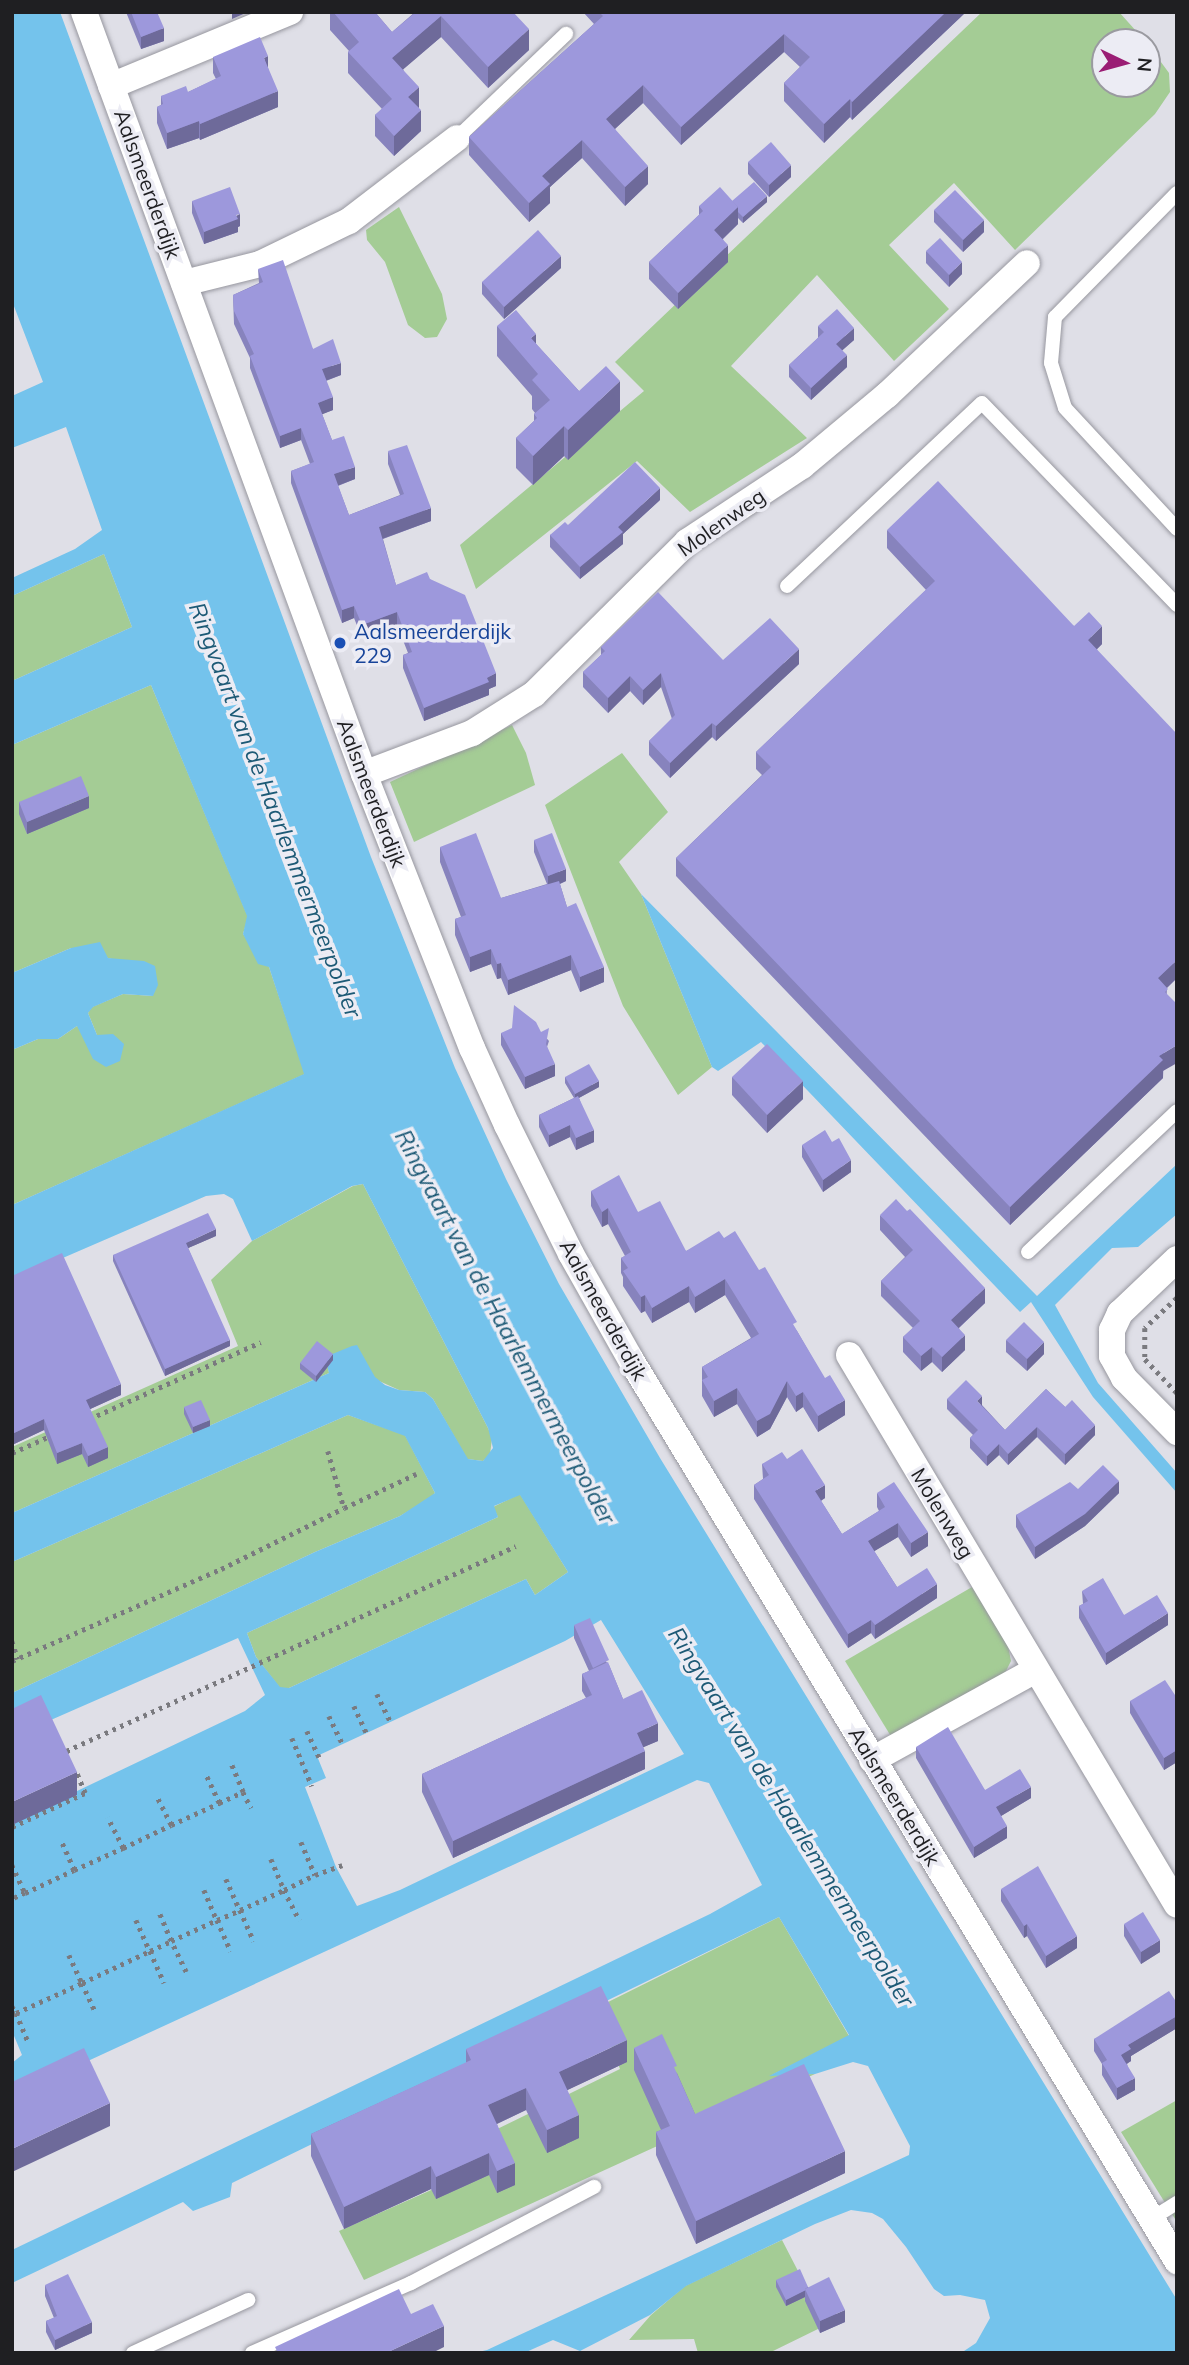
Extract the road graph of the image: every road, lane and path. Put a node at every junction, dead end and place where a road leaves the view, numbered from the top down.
1 (84, 12) edge
2 (290, 12) edge
3 (566, 34) dead end
4 (111, 86) junction
5 (457, 138) joint
6 (1177, 193) edge
7 (1027, 264) dead end
8 (184, 283) junction
9 (1177, 528) edge
10 (787, 586) dead end
11 (1177, 605) edge
12 (364, 774) junction
13 (1177, 1111) edge
14 (1028, 1252) dead end
15 (1177, 1258) edge
16 (1177, 1298) edge
17 (261, 1342) dead end
18 (849, 1355) dead end
19 (1177, 1392) edge
20 (87, 1420) edge
21 (62, 1431) edge
22 (1177, 1432) edge
23 (328, 1451) dead end
24 (12, 1453) edge
25 (416, 1474) dead end
26 (344, 1508) junction
27 (516, 1546) dead end
28 (12, 1641) edge
29 (15, 1660) edge
30 (1036, 1670) junction
31 (377, 1694) dead end
32 (354, 1706) dead end
33 (329, 1716) dead end
34 (391, 1723) dead end
35 (307, 1731) dead end
36 (368, 1734) dead end
37 (292, 1738) dead end
38 (343, 1745) dead end
39 (319, 1757) dead end
40 (71, 1760) edge
41 (872, 1760) junction
42 (230, 1762) dead end
43 (75, 1769) edge
44 (205, 1773) dead end
45 (312, 1786) dead end
46 (243, 1792) junction
47 (156, 1796) dead end
48 (219, 1803) junction
49 (251, 1808) dead end
50 (108, 1818) dead end
51 (171, 1825) junction
52 (12, 1827) edge
53 (61, 1841) dead end
54 (301, 1842) dead end
55 (122, 1848) junction
56 (271, 1860) dead end
57 (342, 1864) dead end
58 (12, 1865) edge
59 (74, 1870) junction
60 (315, 1875) junction
61 (226, 1879) dead end
62 (204, 1889) dead end
63 (284, 1890) junction
64 (25, 1893) junction
65 (12, 1899) edge
66 (1177, 1905) edge
67 (240, 1910) junction
68 (158, 1911) dead end
69 (136, 1920) dead end
70 (217, 1920) junction
71 (299, 1920) dead end
72 (171, 1941) junction
73 (254, 1941) dead end
74 (150, 1951) junction
75 (231, 1951) dead end
76 (69, 1955) dead end
77 (186, 1972) dead end
78 (82, 1983) junction
79 (164, 1983) dead end
80 (12, 2006) edge
81 (95, 2011) dead end
82 (14, 2014) edge
83 (28, 2041) dead end
84 (594, 2187) dead end
85 (1177, 2203) edge
86 (1151, 2219) junction
87 (1177, 2261) edge
88 (248, 2300) dead end
89 (133, 2353) edge
90 (252, 2353) edge

1 - 4 street, Aalsmeerderdijk
2 - 4 street, Aalsmeerderdijk
3 - 5 lane
4 - 8 street, Aalsmeerderdijk
5 - 8 street, Aalsmeerderdijk
6 - 9 lane
7 - 12 street, Molenweg
8 - 12 street, Aalsmeerderdijk
10 - 11 lane
12 - 41 street, Aalsmeerderdijk
13 - 14 lane
15 - 22 street
16 - 19 path
17 - 20 path
18 - 30 street, Molenweg
21 - 24 path
23 - 26 path
25 - 26 path
26 - 29 path
27 - 40 path
28 - 29 path
30 - 41 street
30 - 66 street, Molenweg
31 - 34 path
32 - 36 path
33 - 38 path
35 - 39 path
37 - 45 path
41 - 86 street, Aalsmeerderdijk
42 - 46 path
43 - 52 path
44 - 48 path
46 - 48 path
46 - 49 path
47 - 51 path
48 - 51 path
50 - 55 path
51 - 55 path
53 - 59 path
54 - 60 path
55 - 59 path
56 - 63 path
57 - 60 path
58 - 64 path
59 - 64 path
60 - 63 path
61 - 67 path
62 - 70 path
63 - 67 path
63 - 71 path
64 - 65 path
67 - 70 path
67 - 73 path
68 - 72 path
69 - 74 path
70 - 72 path
70 - 75 path
72 - 74 path
72 - 77 path
74 - 78 path
74 - 79 path
76 - 78 path
78 - 81 path
78 - 82 path
80 - 82 path
82 - 83 path
84 - 90 lane
85 - 86 lane
86 - 87 street, Aalsmeerderdijk
88 - 89 lane

